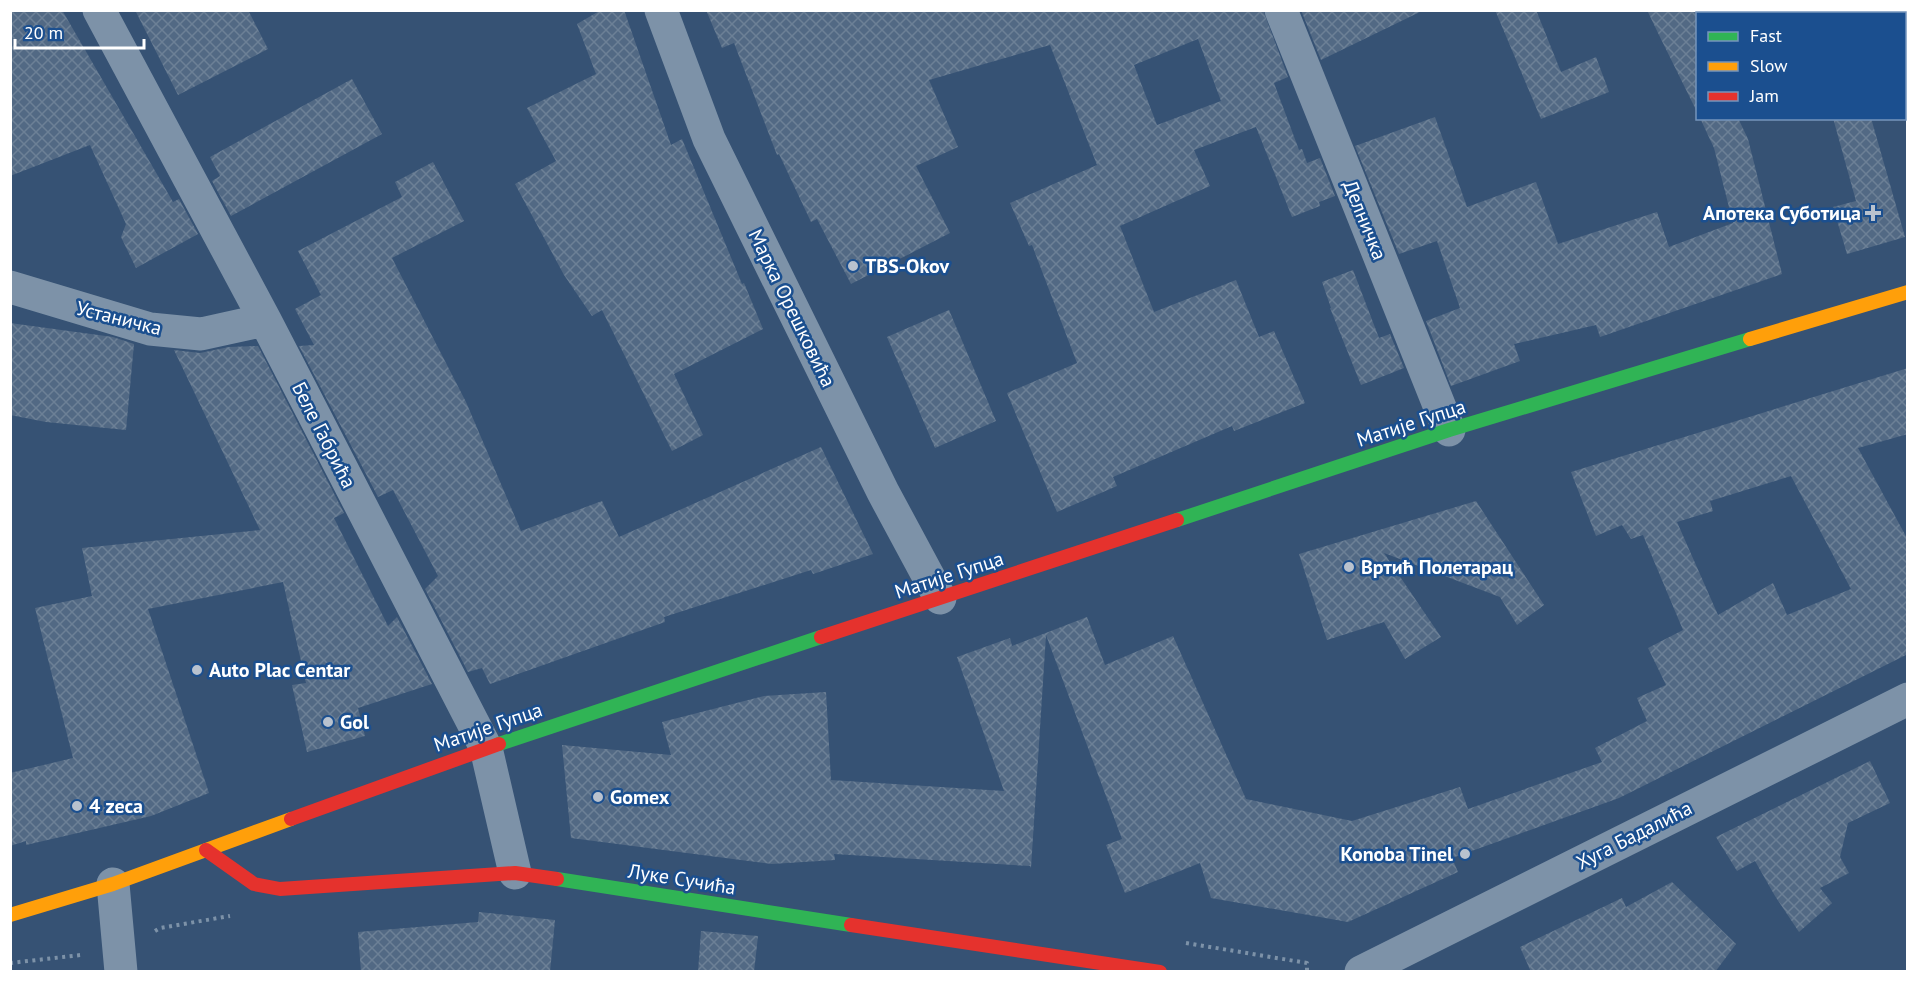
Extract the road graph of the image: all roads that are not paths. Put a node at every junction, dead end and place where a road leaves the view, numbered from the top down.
1 (99, 10) edge
2 (661, 10) edge
3 (1281, 10) edge
4 (10, 287) edge
5 (1908, 292) edge
6 (265, 320) junction
7 (1449, 430) junction
8 (940, 598) junction
9 (1908, 699) edge
10 (486, 748) junction
11 (206, 850) junction
12 (515, 873) junction
13 (113, 884) junction
14 (10, 915) edge
15 (121, 961) edge
16 (1160, 972) edge
17 (1361, 972) edge

1 - 6 street, Беле Габрића
2 - 8 street, Марка Орешковића
3 - 7 street, Делничка
4 - 6 street, Устаничка
5 - 7 street, Матије Гупца
6 - 10 street, Беле Габрића
7 - 8 street, Матије Гупца
8 - 10 street, Матије Гупца
9 - 17 street, Хуга Бадалића
10 - 11 street, Матије Гупца
10 - 12 street, Беле Габрића
11 - 12 street, Луке Сучића
11 - 13 street, Матије Гупца
12 - 16 street, Луке Сучића
13 - 14 street, Матије Гупца
13 - 15 street

